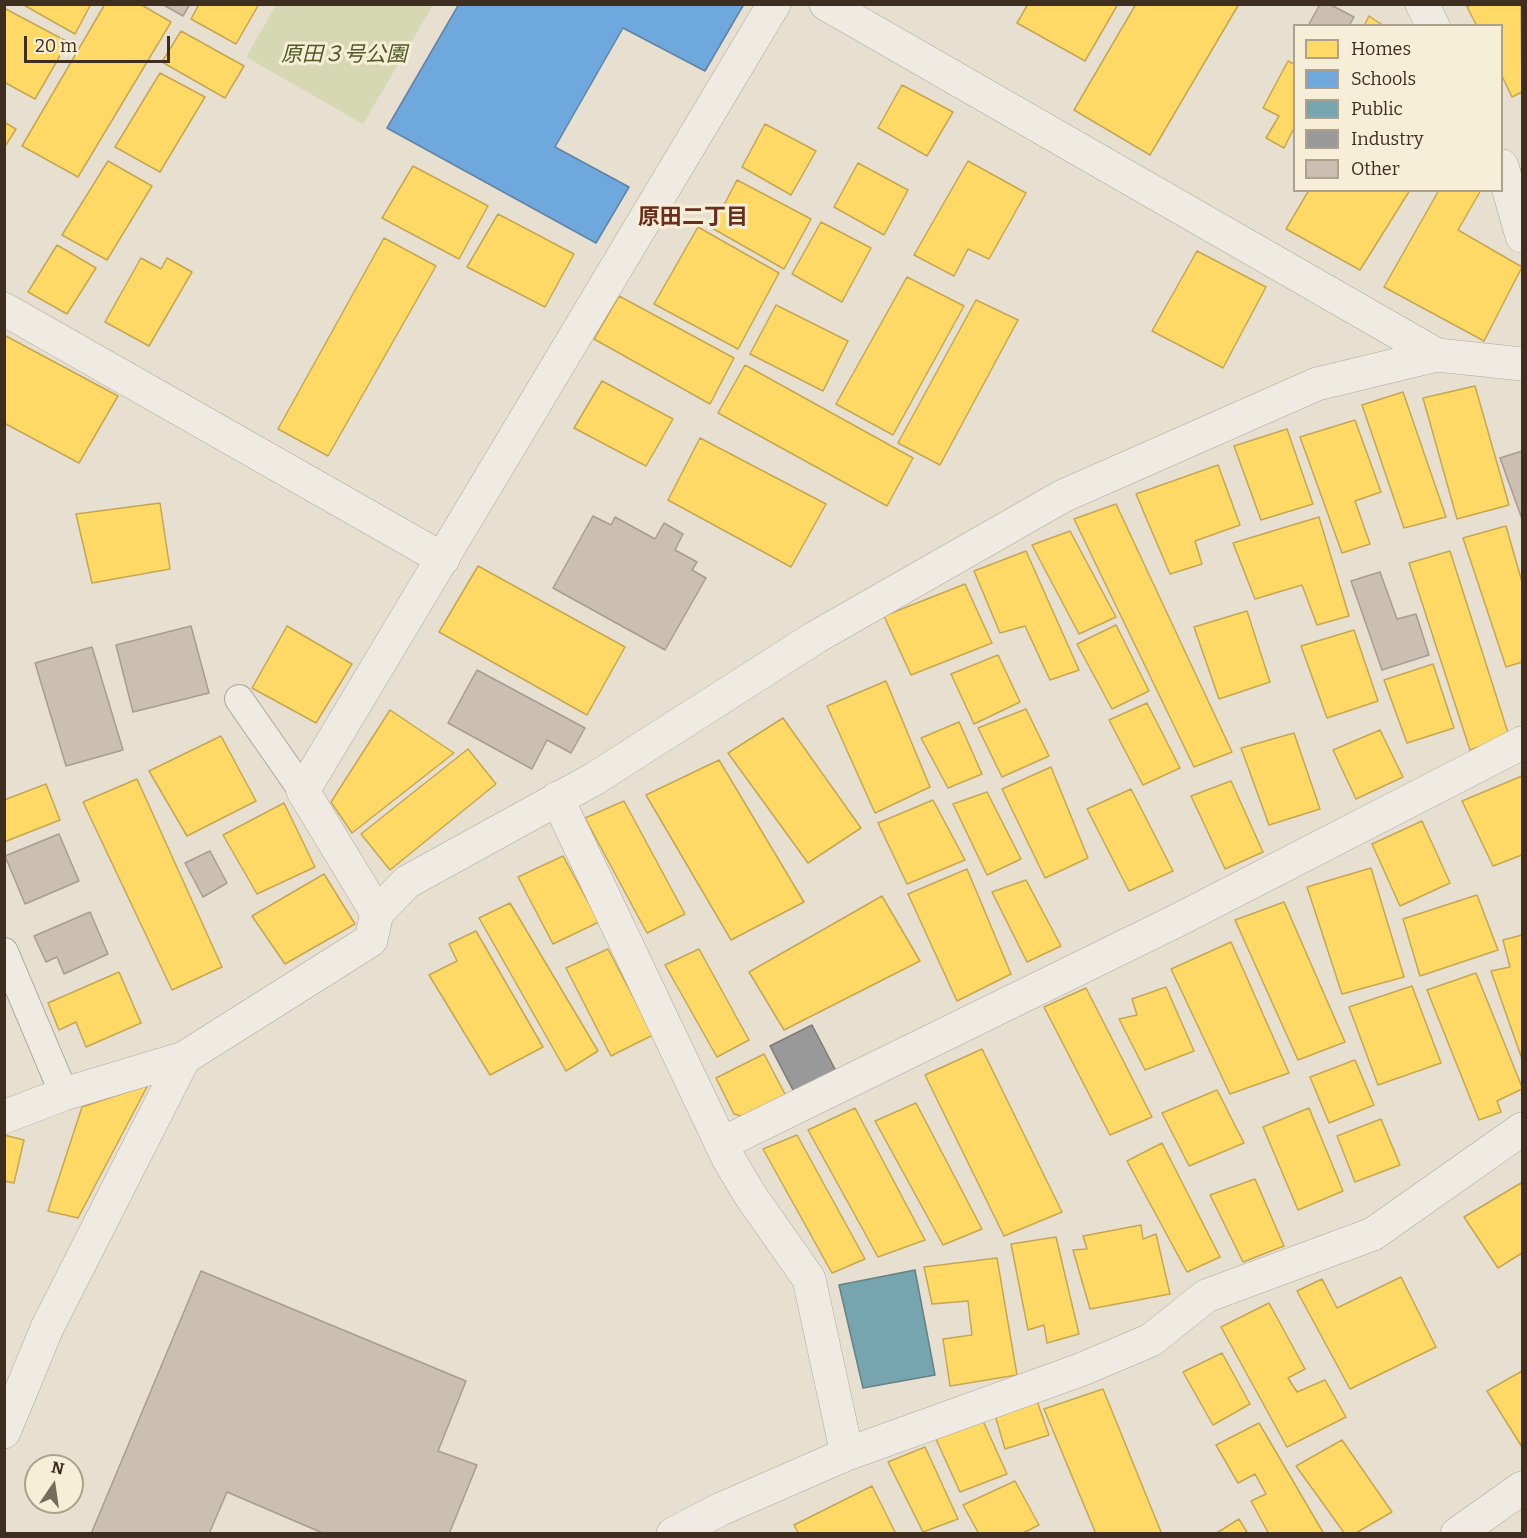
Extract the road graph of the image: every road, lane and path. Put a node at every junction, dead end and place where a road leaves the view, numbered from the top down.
1 (774, 4) edge
2 (826, 4) edge
3 (1422, 4) edge
4 (1432, 24) edge
5 (1503, 170) edge
6 (1522, 236) edge
7 (4, 309) edge
8 (1437, 355) junction
9 (1522, 364) edge
10 (443, 559) junction
11 (239, 699) dead end
12 (1522, 743) edge
13 (303, 791) junction
14 (557, 798) junction
15 (377, 913) junction
16 (4, 952) edge
17 (184, 1058) junction
18 (64, 1094) junction
19 (4, 1117) edge
20 (1522, 1129) edge
21 (722, 1144) junction
22 (4, 1432) edge
23 (847, 1454) junction
24 (1522, 1488) edge
25 (673, 1533) edge
26 (1457, 1533) edge

1 - 10 street
2 - 8 street
3 - 4 street
5 - 6 street
7 - 10 street
8 - 9 street
8 - 14 street
10 - 13 street
11 - 13 lane
12 - 21 street
13 - 15 street
14 - 15 street
14 - 21 street
15 - 17 street
16 - 18 lane
17 - 18 street
17 - 22 street
18 - 19 street
20 - 23 street
21 - 23 street
23 - 25 street
24 - 26 street

